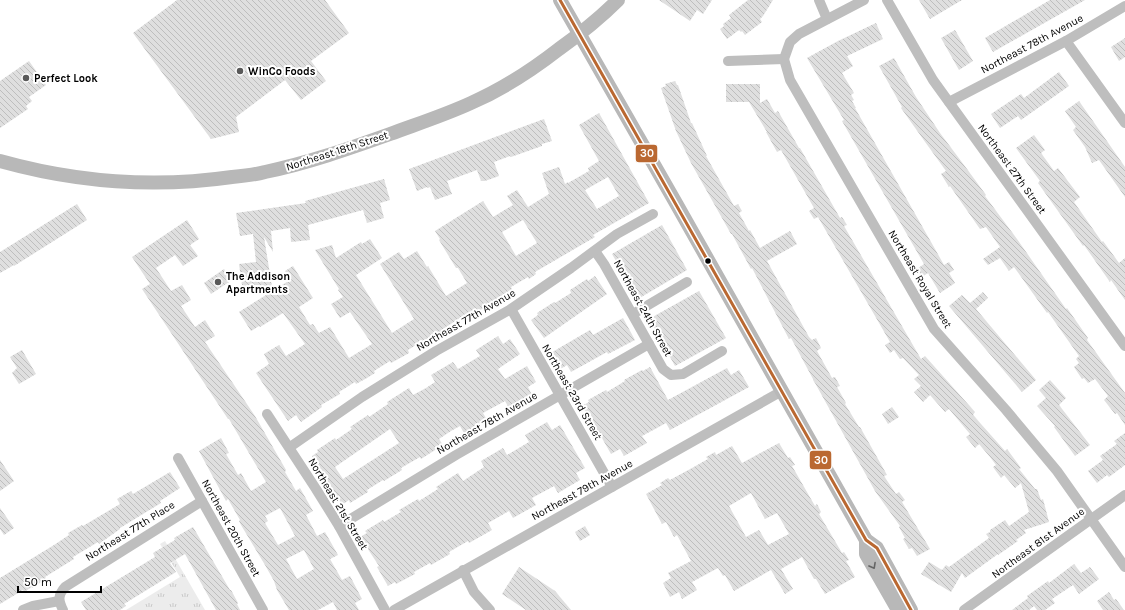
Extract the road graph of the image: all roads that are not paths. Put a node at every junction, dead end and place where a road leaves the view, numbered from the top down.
1 (560, 0) edge
2 (618, 0) edge
3 (819, 0) edge
4 (864, 0) edge
5 (888, 0) edge
6 (1125, 6) edge
7 (827, 19) junction
8 (580, 34) junction
9 (1066, 41) junction
10 (784, 59) junction
11 (728, 61) dead end
12 (949, 102) junction
13 (1125, 123) edge
14 (0, 162) edge
15 (654, 214) dead end
16 (595, 251) junction
17 (687, 282) dead end
18 (511, 310) junction
19 (633, 314) junction
20 (649, 344) junction
21 (1125, 346) edge
22 (722, 351) dead end
23 (782, 391) junction
24 (560, 395) junction
25 (267, 414) dead end
26 (290, 447) junction
27 (178, 458) dead end
28 (612, 487) junction
29 (1125, 495) edge
30 (202, 501) junction
31 (1092, 519) junction
32 (339, 526) junction
33 (866, 540) junction
34 (1125, 567) edge
35 (463, 570) junction
36 (61, 605) edge
37 (23, 610) edge
38 (263, 610) edge
39 (385, 610) edge
40 (394, 610) edge
41 (490, 610) edge
42 (898, 610) edge
43 (911, 610) edge
44 (964, 610) edge

1 - 8 main road
2 - 8 main road, Northeast 18th Street
3 - 7 street
4 - 7 street
5 - 12 street, Northeast 27th Street
6 - 9 street, Northeast 78th Avenue
7 - 10 street
8 - 14 main road, Northeast 18th Street
8 - 23 main road
9 - 12 street, Northeast 78th Avenue
9 - 13 street
10 - 11 street
10 - 31 street, Northeast Royal Street
12 - 21 street, Northeast 27th Street
15 - 16 street, Northeast 77th Avenue
16 - 18 street, Northeast 77th Avenue
16 - 19 street, Northeast 24th Street
17 - 19 street
18 - 24 street, Northeast 23rd Street
18 - 26 street, Northeast 77th Avenue
19 - 20 street, Northeast 24th Street
20 - 22 street, Northeast 24th Street
20 - 24 street, Northeast 78th Avenue
23 - 28 street, Northeast 79th Avenue
23 - 33 main road
24 - 28 street, Northeast 23rd Street
24 - 32 street, Northeast 78th Avenue
25 - 26 street, Northeast 21st Street
26 - 32 street, Northeast 21st Street
27 - 30 street, Northeast 20th Street
28 - 35 street, Northeast 79th Avenue
29 - 31 street, Northeast 81st Avenue
30 - 36 street, Northeast 77th Place
30 - 38 street, Northeast 20th Street
31 - 34 street, Northeast Royal Street
31 - 44 street, Northeast 81st Avenue
32 - 39 street, Northeast 21st Street
33 -> 42 main road
33 - 43 main road
35 - 40 street, Northeast 79th Avenue
35 - 41 street
36 - 37 street

